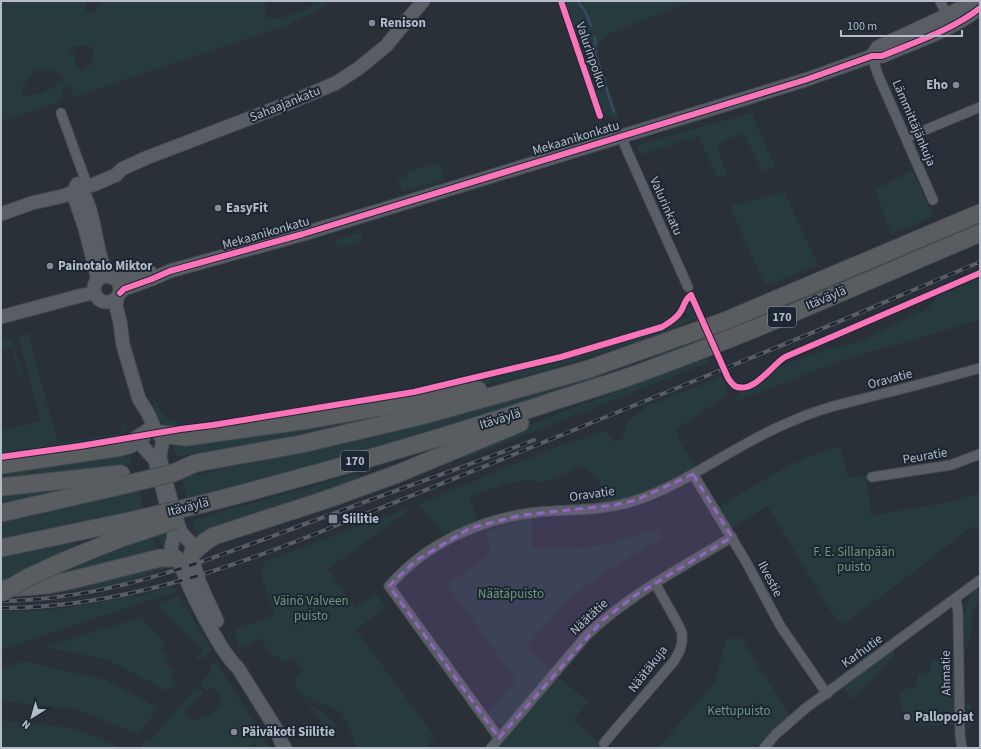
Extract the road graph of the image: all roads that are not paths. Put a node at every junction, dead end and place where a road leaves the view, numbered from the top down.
1 (423, 1) edge
2 (940, 1) edge
3 (972, 1) edge
4 (980, 8) edge
5 (953, 12) edge
6 (872, 56) junction
7 (980, 107) edge
8 (61, 113) dead end
9 (622, 135) junction
10 (906, 138) junction
11 (79, 186) junction
12 (933, 200) dead end
13 (980, 213) edge
14 (1, 214) edge
15 (980, 233) edge
16 (170, 271) junction
17 (107, 278) junction
18 (688, 287) dead end
19 (118, 296) junction
20 (98, 297) junction
21 (1, 317) edge
22 (123, 345) junction
23 (980, 368) edge
24 (586, 370) junction
25 (581, 393) junction
26 (152, 439) junction
27 (980, 454) edge
28 (1, 465) edge
29 (693, 474) junction
30 (872, 477) dead end
31 (122, 480) junction
32 (1, 487) edge
33 (1, 513) edge
34 (135, 526) junction
35 (732, 537) junction
36 (1, 548) edge
37 (183, 551) junction
38 (980, 580) edge
39 (655, 583) junction
40 (1, 589) edge
41 (1, 593) edge
42 (956, 598) junction
43 (827, 694) junction
44 (278, 732) junction
45 (499, 738) junction
46 (604, 742) dead end
47 (285, 748) edge
48 (292, 748) edge
49 (491, 748) edge
50 (764, 748) edge
51 (962, 748) edge

1 - 11 street, Sahaajankatu
2 - 5 street
3 - 5 street, Mekaanikonkatu
4 - 5 street, Mekaanikonkatu
5 - 6 street, Mekaanikonkatu
6 - 9 street, Mekaanikonkatu
6 - 10 street, Lämmittäjänkuja
7 - 10 street
8 - 11 street
9 - 16 street, Mekaanikonkatu
9 - 18 street, Valurinkatu
10 - 12 street, Lämmittäjänkuja
11 - 14 street, Sahaajankatu
11 - 17 street
13 - 24 highway, Itäväylä / 170
15 - 25 highway, Itäväylä / 170
16 - 17 street, Mekaanikonkatu
16 - 19 street, Mekaanikonkatu
17 - 19 street
17 - 20 street
19 - 20 street
19 - 22 street
20 - 21 street
20 - 22 street
22 - 26 street
23 - 29 street, Oravatie
24 - 26 highway
24 - 31 highway, Itäväylä / 170, bridge
25 - 34 highway, Itäväylä / 170, bridge
25 - 37 highway
26 - 28 highway
26 - 37 street
27 - 30 street, Peuratie
29 - 35 street, Ilvestie
29 - 45 street, Oravatie
31 - 32 highway
31 - 33 highway
34 - 36 highway
34 - 41 highway, bridge
35 - 39 street, Näätätie
35 - 43 street, Ilvestie
37 - 40 highway
37 - 44 street
38 - 42 street, Karhutie
39 - 45 street, Näätätie
39 - 46 street, Näätäkuja
42 - 43 street, Karhutie
42 - 51 street, Ahmatie
43 - 50 street, Karhutie
44 - 47 street
44 - 48 street
45 - 49 street, Näätätie

